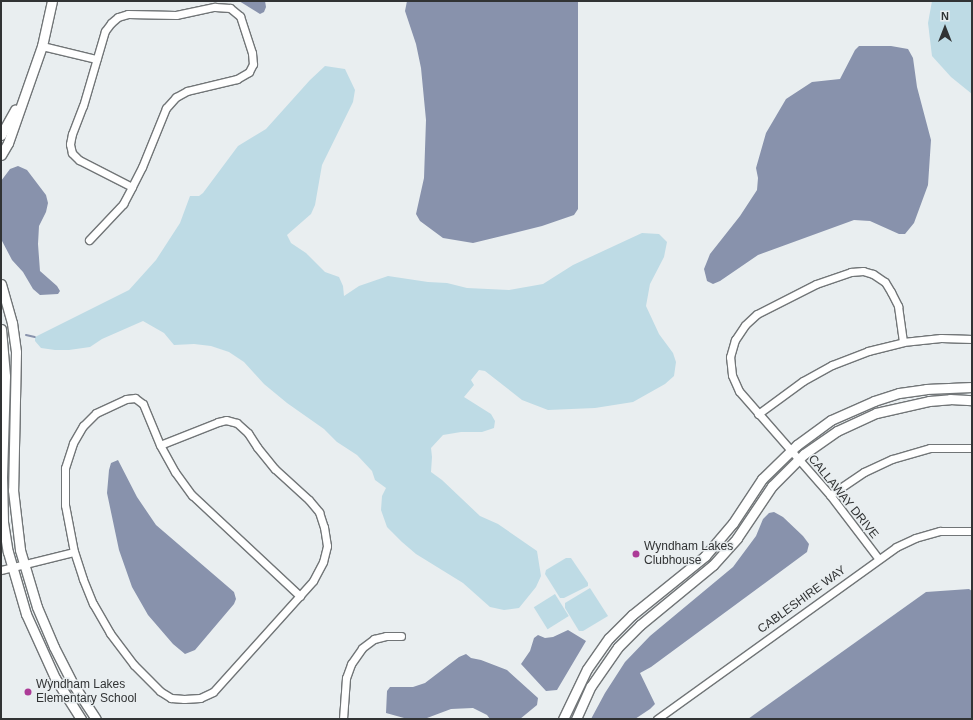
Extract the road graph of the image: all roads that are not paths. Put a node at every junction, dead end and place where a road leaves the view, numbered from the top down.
1 (52, 1) edge
2 (42, 46) junction
3 (96, 60) junction
4 (28, 86) junction
5 (1, 135) edge
6 (1, 154) edge
7 (132, 188) junction
8 (89, 240) dead end
9 (1, 284) edge
10 (1, 329) edge
11 (972, 339) edge
12 (904, 342) junction
13 (972, 387) edge
14 (972, 400) edge
15 (758, 414) junction
16 (160, 444) junction
17 (972, 448) edge
18 (790, 450) junction
19 (798, 459) junction
20 (830, 495) junction
21 (972, 530) edge
22 (74, 552) junction
23 (878, 558) junction
24 (23, 564) junction
25 (12, 567) junction
26 (1, 570) edge
27 (300, 596) junction
28 (626, 621) junction
29 (634, 631) junction
30 (400, 636) dead end
31 (66, 671) junction
32 (55, 678) junction
33 (82, 719) edge
34 (96, 719) edge
35 (343, 719) edge
36 (564, 719) edge
37 (576, 719) edge
38 (657, 719) edge

1 - 2 street
2 - 3 street
2 - 4 street
3 - 7 street
3 - 7 street
4 - 5 street
4 - 6 street
7 - 8 street
9 - 24 street
10 - 25 street
11 - 12 street
12 - 15 street
12 - 15 street, CALLAWAY DRIVE
13 - 18 street
14 - 19 street
15 - 18 street, CALLAWAY DRIVE
16 - 22 street
16 - 27 street
16 - 27 street
17 - 20 street
18 - 19 street, CALLAWAY DRIVE
18 - 28 street
19 - 20 street, CALLAWAY DRIVE
19 - 29 street
20 - 23 street, CALLAWAY DRIVE
21 - 23 street, CABLESHIRE WAY
22 - 24 street
22 - 27 street
23 - 38 street, CABLESHIRE WAY
24 - 25 street
24 - 31 street
25 - 26 street
25 - 32 street
28 - 29 street
28 - 36 street
29 - 37 street
30 - 35 street
31 - 32 street
31 - 34 street
32 - 33 street

